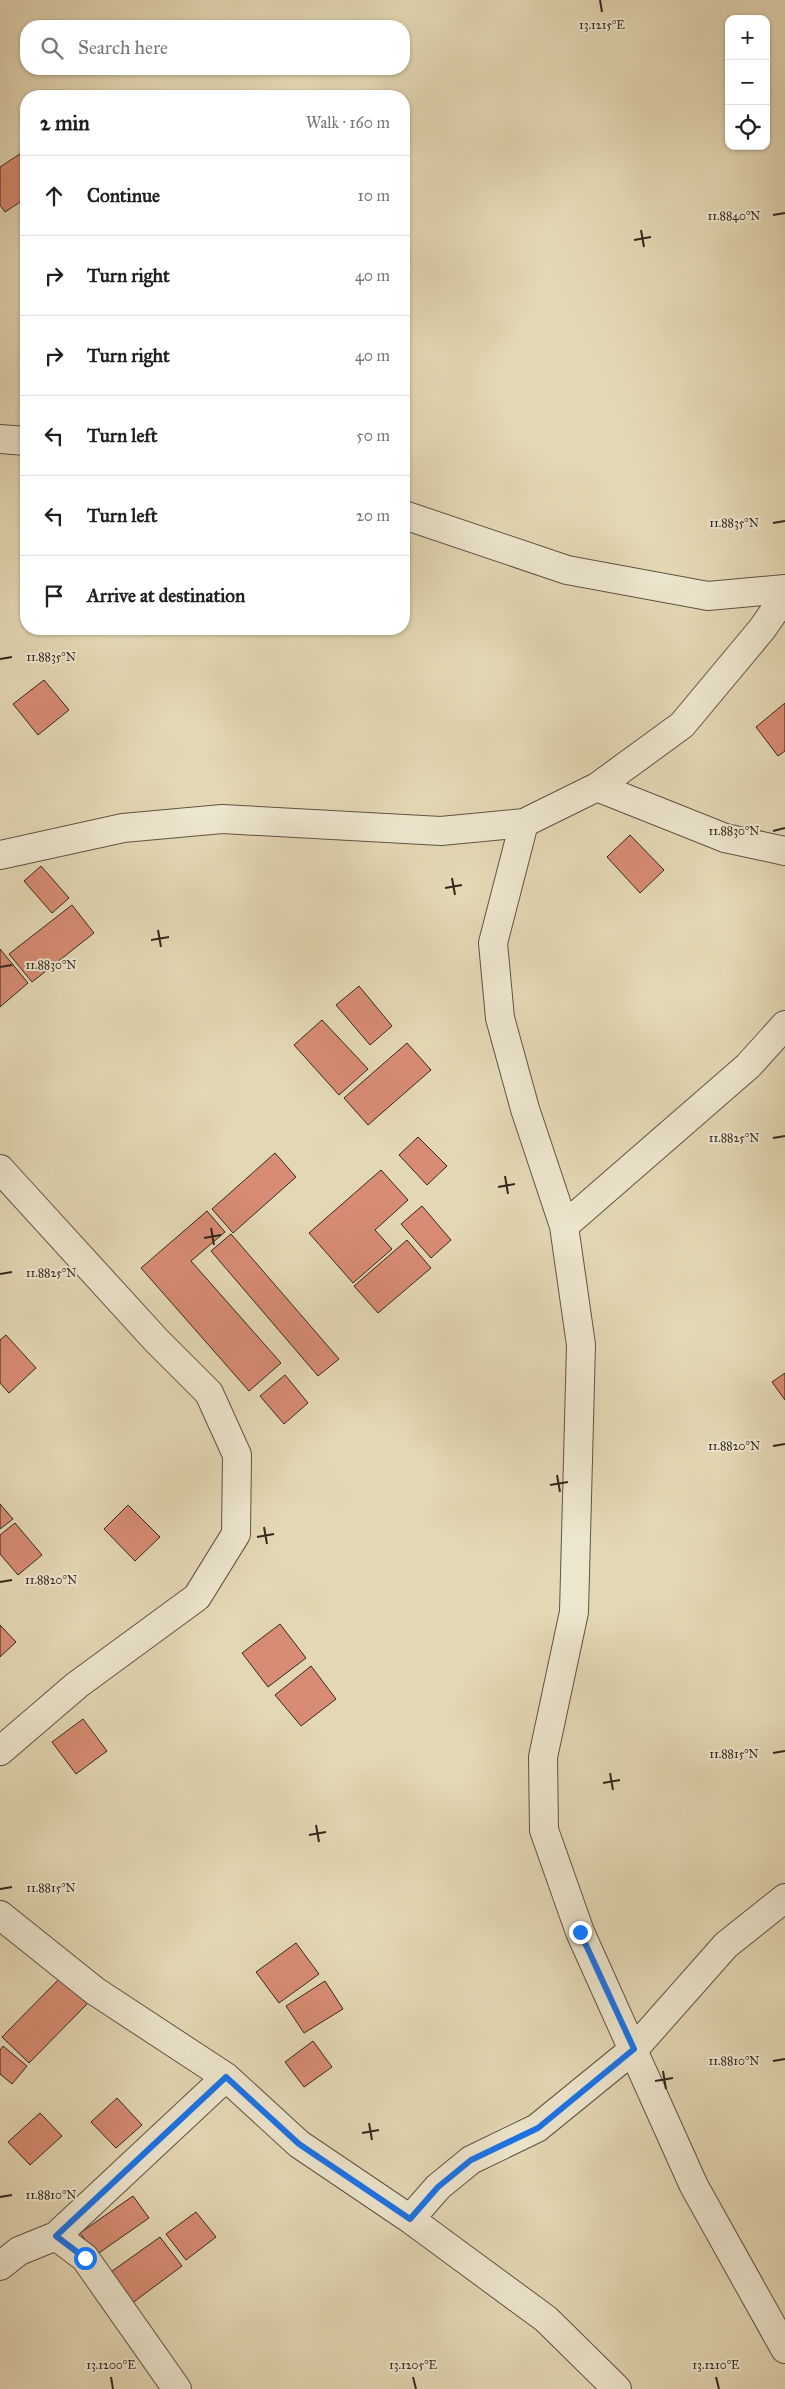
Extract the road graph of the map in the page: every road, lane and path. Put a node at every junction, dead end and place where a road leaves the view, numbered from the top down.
1 (0, 439) edge
2 (20, 441) edge
3 (410, 518) edge
4 (785, 589) edge
5 (785, 596) edge
6 (597, 787) junction
7 (524, 823) junction
8 (785, 851) edge
9 (0, 855) edge
10 (785, 1024) edge
11 (0, 1169) edge
12 (564, 1226) junction
13 (0, 1751) edge
14 (785, 1898) edge
15 (0, 1915) edge
16 (634, 2049) junction
17 (226, 2077) junction
18 (410, 2219) junction
19 (56, 2236) junction
20 (0, 2266) edge
21 (785, 2349) edge
22 (177, 2389) edge
23 (617, 2389) edge

1 - 2 street
3 - 4 street
5 - 6 street
6 - 7 street
6 - 8 street
7 - 9 street
7 - 12 street
10 - 12 street
11 - 13 street
12 - 16 street
14 - 16 street
15 - 17 street
16 - 18 street
16 - 21 street
17 - 18 street
17 - 19 street
18 - 23 street
19 - 20 street
19 - 22 street

